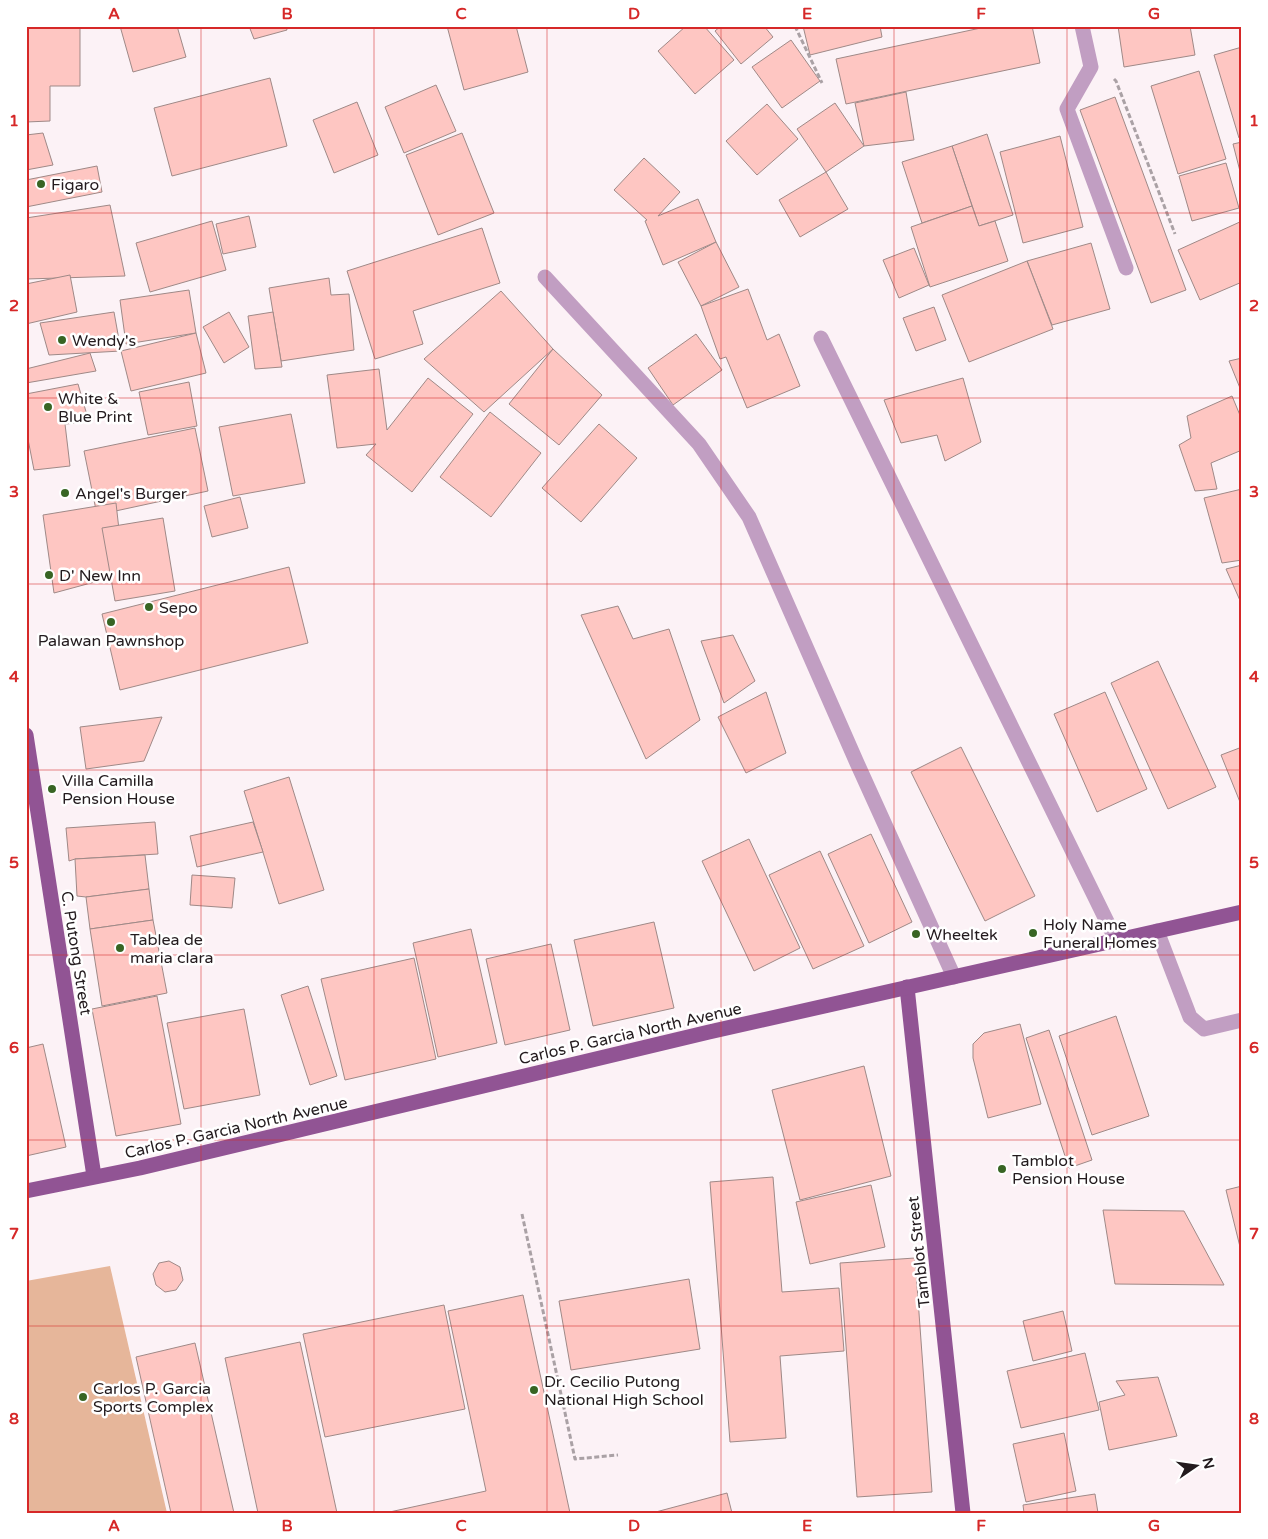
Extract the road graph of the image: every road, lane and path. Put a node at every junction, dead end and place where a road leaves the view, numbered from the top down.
1 (795, 26) edge
2 (1084, 33) edge
3 (1091, 67) junction
4 (822, 83) dead end
5 (1175, 234) dead end
6 (1126, 268) dead end
7 (545, 277) dead end
8 (821, 338) dead end
9 (26, 735) edge
10 (1242, 912) edge
11 (1157, 931) junction
12 (1116, 940) junction
13 (954, 977) junction
14 (908, 987) junction
15 (1242, 1020) edge
16 (94, 1176) junction
17 (26, 1191) edge
18 (522, 1214) dead end
19 (618, 1455) dead end
20 (963, 1513) edge

1 - 4 path
2 - 3 street
3 - 5 path
3 - 6 street
7 - 13 street
8 - 12 street
9 - 16 main road, C. Putong Street
10 - 11 main road, Carlos P. Garcia North Avenue
11 - 12 main road, Carlos P. Garcia North Avenue
11 - 15 street
12 - 13 main road, Carlos P. Garcia North Avenue
13 - 14 main road, Carlos P. Garcia North Avenue
14 - 16 main road, Carlos P. Garcia North Avenue
14 - 20 main road, Tamblot Street
16 - 17 main road, Carlos P. Garcia North Avenue
18 - 19 path

